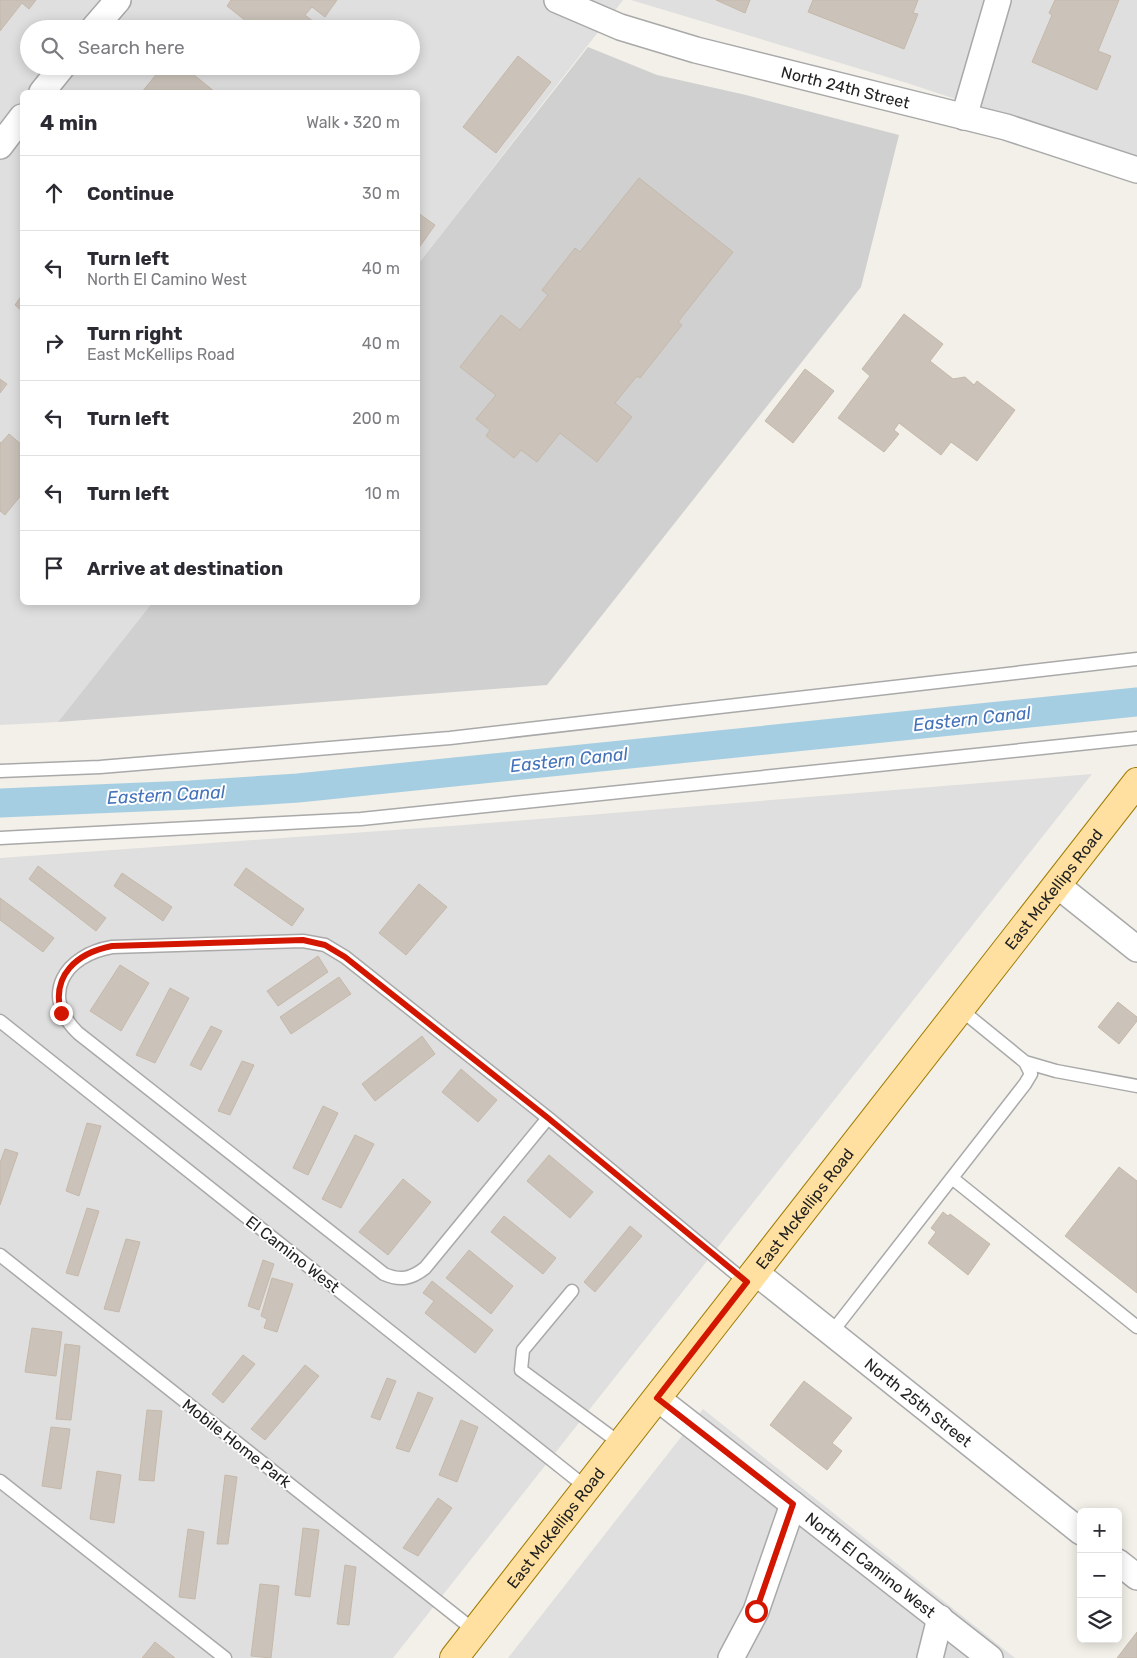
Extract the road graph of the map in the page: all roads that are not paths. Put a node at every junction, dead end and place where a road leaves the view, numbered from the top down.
1 (118, 0) edge
2 (558, 0) edge
3 (998, 0) edge
4 (594, 8) edge
5 (101, 20) edge
6 (56, 75) edge
7 (44, 90) edge
8 (964, 117) junction
9 (20, 120) edge
10 (0, 146) edge
11 (1137, 170) edge
12 (1137, 659) edge
13 (1137, 738) edge
14 (0, 771) edge
15 (1137, 782) edge
16 (0, 838) edge
17 (1057, 885) junction
18 (1137, 949) edge
19 (960, 1009) junction
20 (0, 1021) edge
21 (1025, 1062) junction
22 (1137, 1086) edge
23 (548, 1118) junction
24 (952, 1178) junction
25 (0, 1255) edge
26 (751, 1277) junction
27 (572, 1291) dead end
28 (1137, 1327) edge
29 (832, 1332) junction
30 (657, 1398) junction
31 (621, 1444) junction
32 (0, 1481) edge
33 (587, 1488) junction
34 (793, 1504) junction
35 (1077, 1529) edge
36 (1122, 1565) edge
37 (1137, 1576) edge
38 (940, 1618) junction
39 (475, 1631) junction
40 (225, 1658) edge
41 (454, 1658) edge
42 (731, 1658) edge
43 (930, 1658) edge
44 (990, 1658) edge

1 - 5 street
2 - 4 street, North 24th Street
3 - 8 street
4 - 8 street, North 24th Street
6 - 7 street
8 - 11 street, North 24th Street
9 - 10 street
12 - 14 lane
13 - 16 lane
15 - 17 main road, East McKellips Road
17 - 18 street
17 - 19 main road, East McKellips Road
19 - 21 lane
19 - 26 main road, East McKellips Road
20 - 33 lane, El Camino West
21 - 22 lane
21 - 24 lane
23 - 23 lane
23 - 26 lane
24 - 28 lane
24 - 29 lane
25 - 39 lane, Mobile Home Park
26 - 29 street, North 25th Street
26 - 30 main road, East McKellips Road
27 - 31 lane
29 - 35 street, North 25th Street
30 - 31 main road, East McKellips Road
30 - 34 street, North El Camino West
31 - 33 main road, East McKellips Road
32 - 40 lane
33 - 39 main road, East McKellips Road
34 - 38 street, North El Camino West
34 - 42 street
36 - 37 street
38 - 43 street
38 - 44 street, North El Camino West
39 - 41 main road, East McKellips Road

